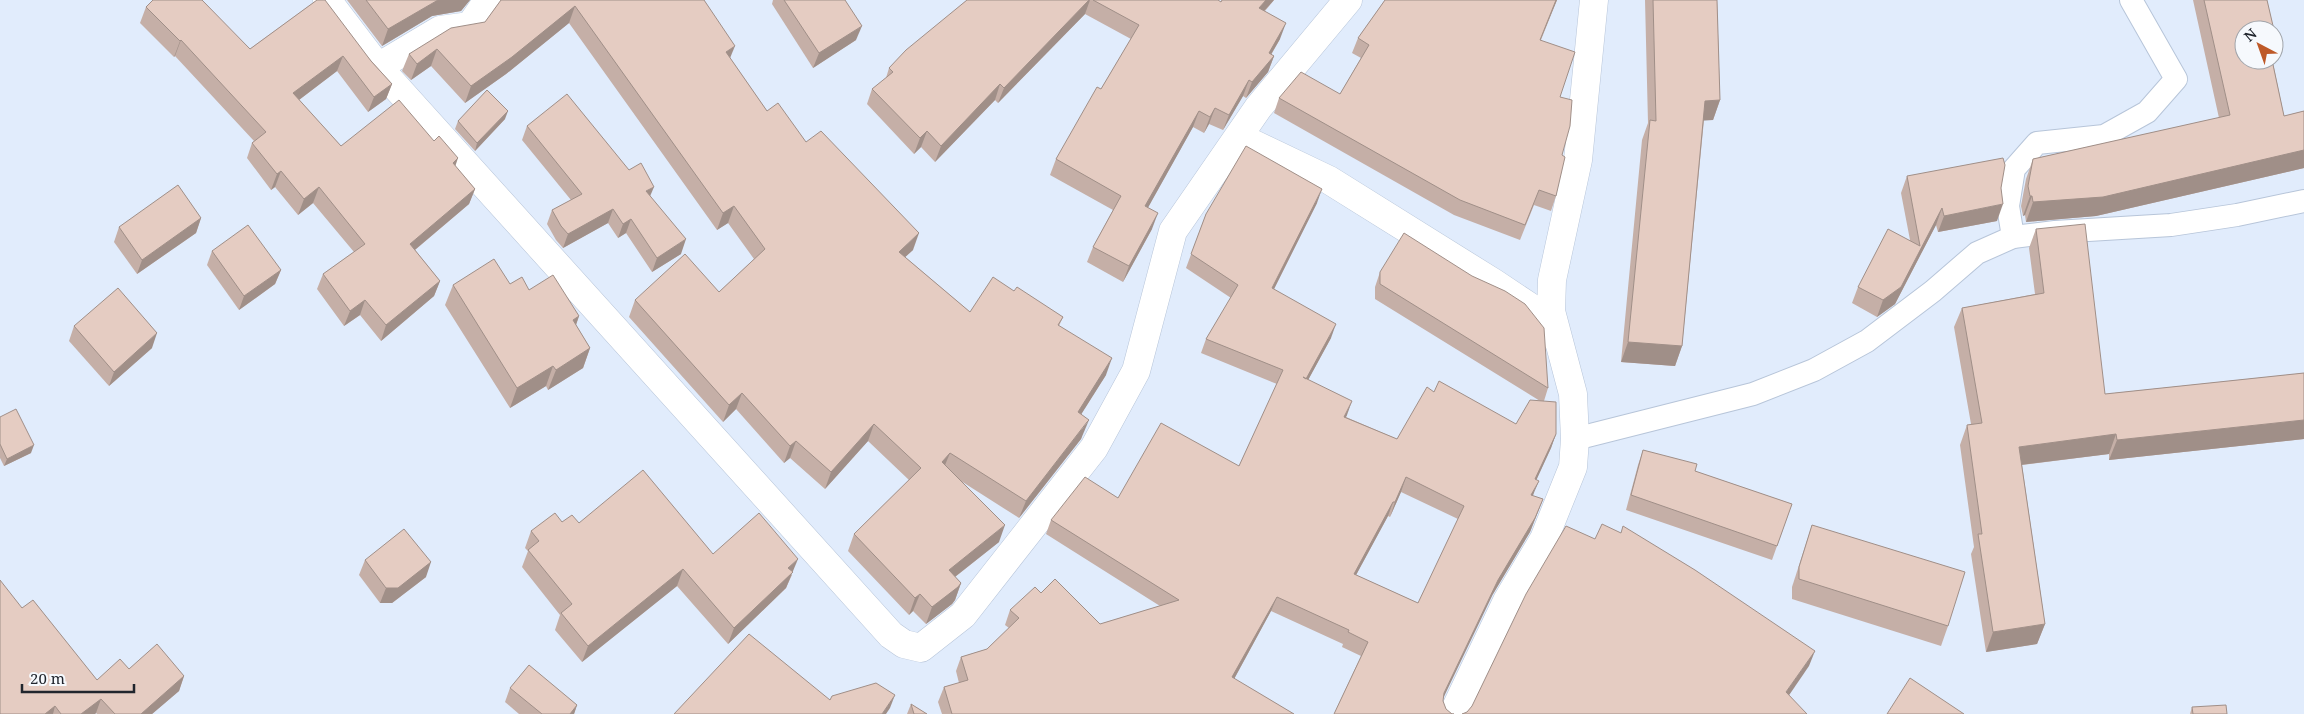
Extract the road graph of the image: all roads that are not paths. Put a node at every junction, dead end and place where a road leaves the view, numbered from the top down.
1 (327, 0) edge
2 (488, 0) edge
3 (1348, 0) edge
4 (1594, 0) edge
5 (2131, 0) edge
6 (378, 67) junction
7 (1239, 136) junction
8 (2304, 201) edge
9 (2013, 237) junction
10 (1559, 341) junction
11 (1575, 439) junction
12 (1453, 714) edge

1 - 6 street
2 - 6 street
3 - 7 street
4 - 10 street
5 - 9 lane
6 - 7 street
7 - 10 street
8 - 9 lane
9 - 11 lane
10 - 11 street
11 - 12 street

